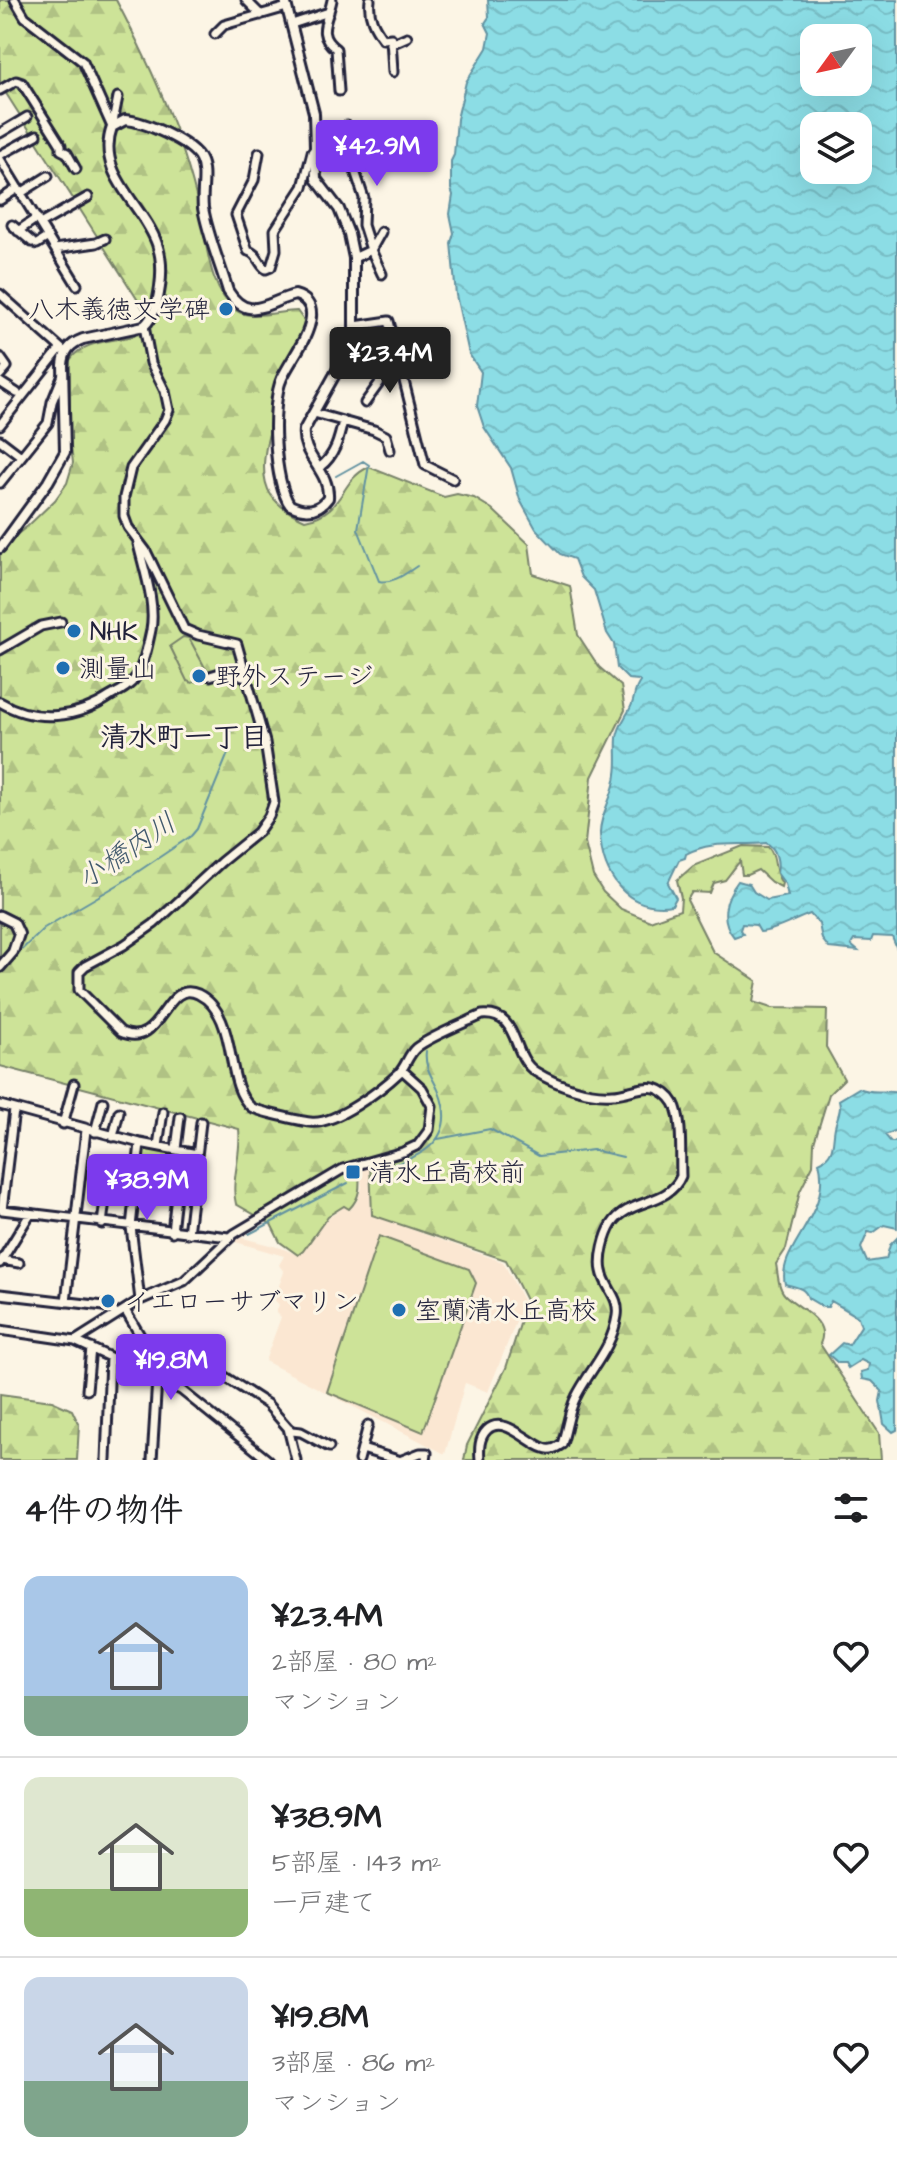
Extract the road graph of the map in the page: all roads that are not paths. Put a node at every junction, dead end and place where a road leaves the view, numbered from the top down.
1 (15, 0) edge
2 (246, 0) edge
3 (332, 0) edge
4 (370, 0) edge
5 (286, 4) edge
6 (329, 12) junction
7 (261, 15) junction
8 (292, 24) junction
9 (215, 34) dead end
10 (407, 37) dead end
11 (391, 44) junction
12 (393, 72) dead end
13 (0, 90) edge
14 (339, 91) dead end
15 (118, 97) dead end
16 (27, 117) dead end
17 (347, 126) dead end
18 (112, 127) junction
19 (0, 133) edge
20 (37, 135) dead end
21 (345, 141) junction
22 (315, 148) junction
23 (259, 153) dead end
24 (0, 157) edge
25 (76, 169) dead end
26 (48, 176) dead end
27 (20, 191) junction
28 (88, 197) dead end
29 (0, 200) edge
30 (38, 221) junction
31 (381, 232) dead end
32 (48, 237) junction
33 (105, 239) dead end
34 (55, 249) junction
35 (371, 250) junction
36 (354, 258) junction
37 (382, 274) dead end
38 (77, 285) dead end
39 (0, 294) edge
40 (144, 326) junction
41 (355, 326) junction
42 (63, 350) junction
43 (0, 357) edge
44 (401, 367) junction
45 (0, 375) edge
46 (63, 375) junction
47 (0, 382) edge
48 (17, 393) dead end
49 (365, 403) dead end
50 (314, 413) junction
51 (343, 421) junction
52 (1, 423) edge
53 (0, 440) edge
54 (390, 450) dead end
55 (21, 456) junction
56 (320, 467) junction
57 (453, 479) dead end
58 (0, 483) edge
59 (136, 538) junction
60 (0, 548) edge
61 (61, 622) dead end
62 (0, 650) edge
63 (210, 676) dead end
64 (248, 677) junction
65 (0, 702) edge
66 (0, 916) edge
67 (0, 967) edge
68 (402, 1070) junction
69 (74, 1084) dead end
70 (103, 1102) dead end
71 (0, 1105) edge
72 (14, 1110) junction
73 (119, 1112) dead end
74 (163, 1112) dead end
75 (180, 1117) dead end
76 (201, 1122) dead end
77 (63, 1124) junction
78 (90, 1131) junction
79 (113, 1137) junction
80 (140, 1143) junction
81 (158, 1146) junction
82 (176, 1149) junction
83 (197, 1154) junction
84 (176, 1195) dead end
85 (105, 1200) dead end
86 (30, 1214) junction
87 (75, 1221) junction
88 (102, 1224) junction
89 (131, 1227) junction
90 (172, 1232) junction
91 (188, 1234) junction
92 (229, 1237) junction
93 (1, 1262) edge
94 (19, 1263) dead end
95 (0, 1294) edge
96 (140, 1300) junction
97 (66, 1302) junction
98 (121, 1312) junction
99 (0, 1330) edge
100 (141, 1337) dead end
101 (75, 1341) junction
102 (91, 1348) junction
103 (110, 1358) junction
104 (157, 1379) junction
105 (87, 1390) dead end
106 (368, 1425) dead end
107 (288, 1428) junction
108 (329, 1447) dead end
109 (362, 1449) junction
110 (106, 1460) edge
111 (152, 1460) edge
112 (268, 1460) edge
113 (296, 1460) edge
114 (359, 1460) edge
115 (400, 1460) edge
116 (426, 1460) edge
117 (480, 1460) edge

1 - 18 street
2 - 7 street
3 - 6 street
4 - 11 street
5 - 7 street
5 - 8 main road
6 - 8 street
6 - 14 street
7 - 9 street
8 - 22 main road
10 - 11 street
11 - 12 street
13 - 25 street
15 - 18 street
16 - 19 street
17 - 21 street
18 - 40 main road
18 - 56 main road
20 - 24 street
21 - 22 street
21 - 35 street
22 - 23 street
22 - 36 main road
24 - 27 street
26 - 27 street
27 - 29 street
27 - 30 street
28 - 30 street
30 - 32 street
30 - 32 street
31 - 35 street
32 - 34 street
33 - 34 street
34 - 38 street
35 - 36 street
35 - 37 street
36 - 41 main road
39 - 42 street
40 - 42 main road
40 - 59 street
41 - 44 street
41 - 50 main road
42 - 46 main road
42 - 52 street
43 - 45 street
44 - 49 street
44 - 57 street
46 - 55 street
46 - 60 main road
47 - 48 street
50 - 51 street
50 - 56 main road
51 - 54 street
51 - 56 street
53 - 55 street
55 - 58 street
59 - 64 street
59 - 65 street
61 - 62 street
63 - 64 street
64 - 68 street
66 - 67 main road
68 - 92 street
68 - 117 street
69 - 77 street
70 - 78 street
71 - 72 street
72 - 77 street
72 - 86 street
73 - 79 street
74 - 81 street
75 - 82 street
76 - 83 street
77 - 78 street
78 - 79 street
78 - 87 street
79 - 80 street
80 - 81 street
80 - 89 street
81 - 82 street
82 - 83 street
83 - 91 street
84 - 90 street
85 - 88 street
86 - 87 street
86 - 93 street
87 - 88 street
87 - 97 street
88 - 89 street
89 - 90 street
89 - 96 street
90 - 91 street
91 - 92 street
92 - 96 street
93 - 94 street
95 - 97 street
96 - 98 street
97 - 98 street
98 - 100 street
98 - 101 street
99 - 101 street
101 - 102 street
102 - 103 street
102 - 105 street
103 - 104 street
103 - 110 street
104 - 107 street
104 - 111 street
104 - 112 street
106 - 109 street
107 - 108 street
107 - 113 street
109 - 114 street
109 - 115 street
115 - 116 street

